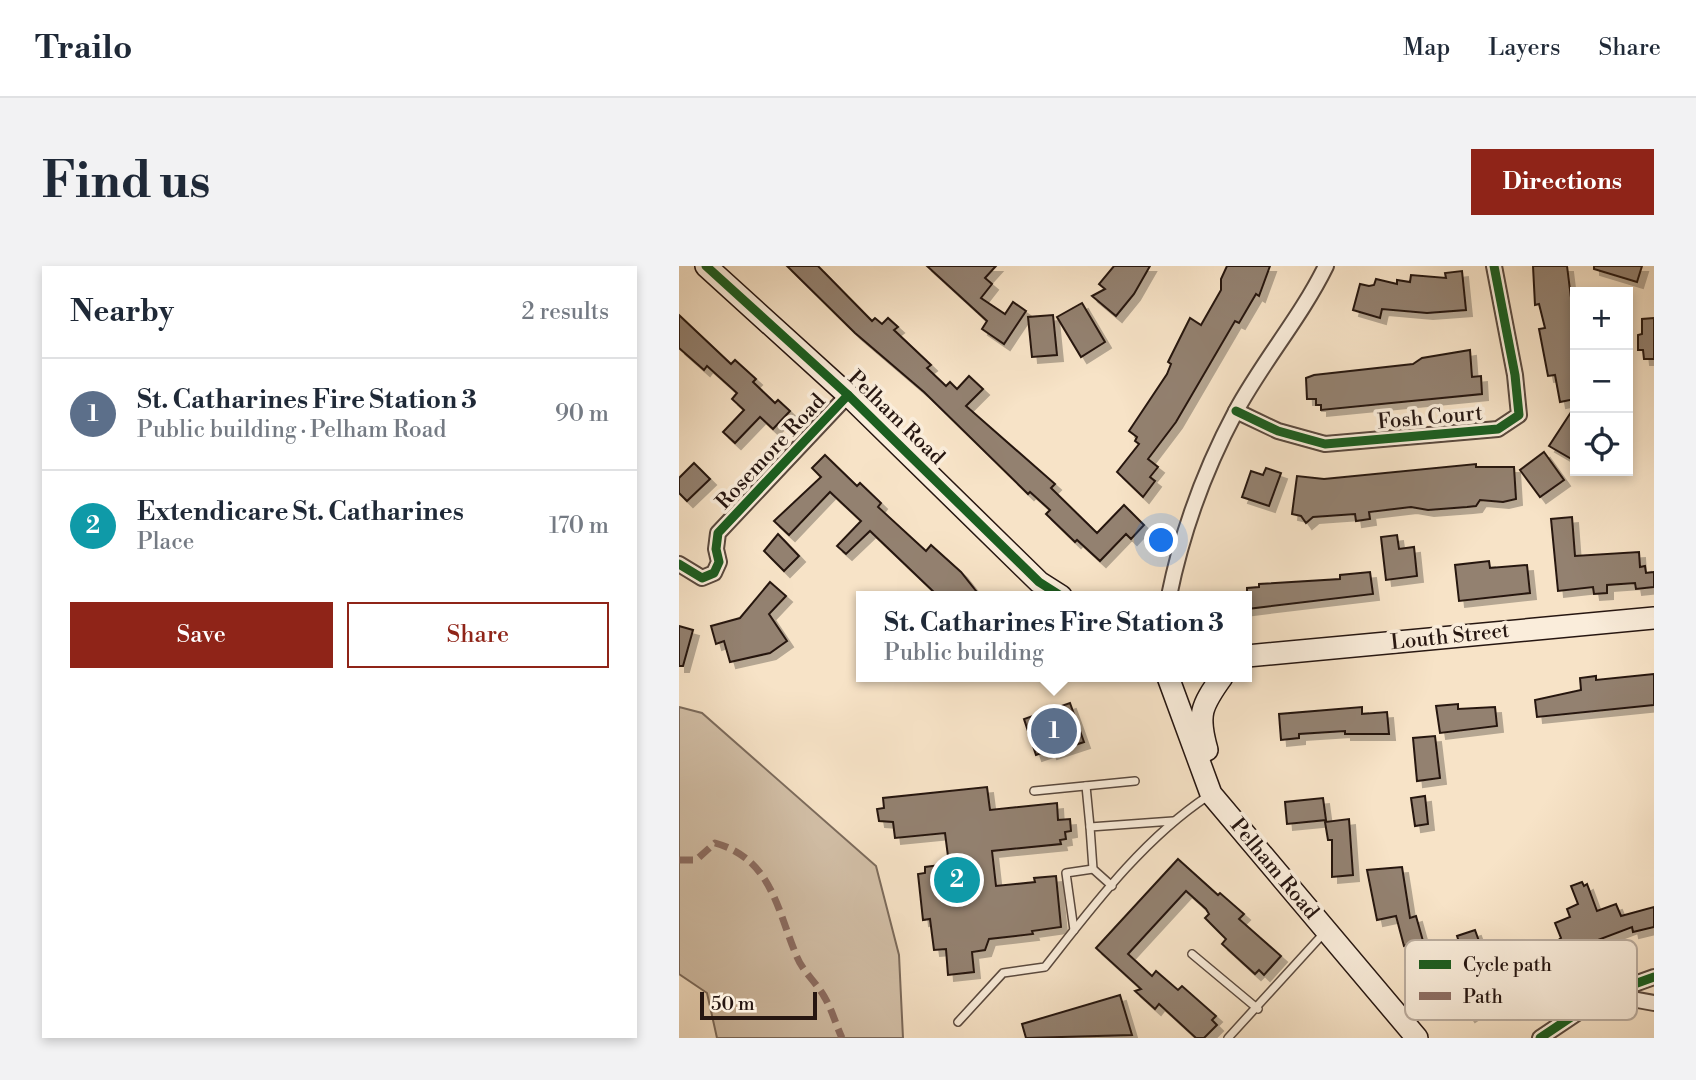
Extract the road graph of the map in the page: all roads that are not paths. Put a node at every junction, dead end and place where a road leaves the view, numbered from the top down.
1 (706, 266) edge
2 (1326, 266) edge
3 (1494, 266) edge
4 (848, 395) junction
5 (1236, 411) junction
6 (679, 564) edge
7 (1053, 591) edge
8 (1170, 591) edge
9 (1654, 618) edge
10 (1273, 655) junction
11 (1252, 656) edge
12 (1252, 664) edge
13 (1170, 682) edge
14 (1218, 682) edge
15 (1135, 781) dead end
16 (1086, 786) junction
17 (1034, 791) dead end
18 (1211, 794) junction
19 (1174, 821) junction
20 (1090, 827) junction
21 (1093, 869) junction
22 (1112, 886) junction
23 (1074, 930) junction
24 (1326, 931) junction
25 (1192, 954) dead end
26 (1654, 977) edge
27 (1637, 983) edge
28 (1258, 1009) junction
29 (1567, 1020) edge
30 (958, 1022) dead end
31 (1229, 1038) edge
32 (1417, 1038) edge
33 (1540, 1038) edge

1 - 4 main road, Pelham Road
2 - 5 street
3 - 5 street, Fosh Court
4 - 6 street, Rosemore Road
4 - 7 main road, Pelham Road
5 - 8 street
9 - 10 main road, Louth Street
10 - 11 main road, Louth Street
10 - 12 main road
13 - 18 main road, Pelham Road
14 - 18 main road
15 - 16 lane
16 - 17 lane
16 - 20 lane
18 - 19 lane
18 - 24 main road, Pelham Road
19 - 20 lane
19 - 22 lane
20 - 21 lane
21 - 22 lane
21 - 23 lane
22 - 23 lane
23 - 30 lane
24 - 28 lane
24 - 32 main road, Pelham Road
25 - 28 lane
26 - 27 street
28 - 31 lane
29 - 33 street

